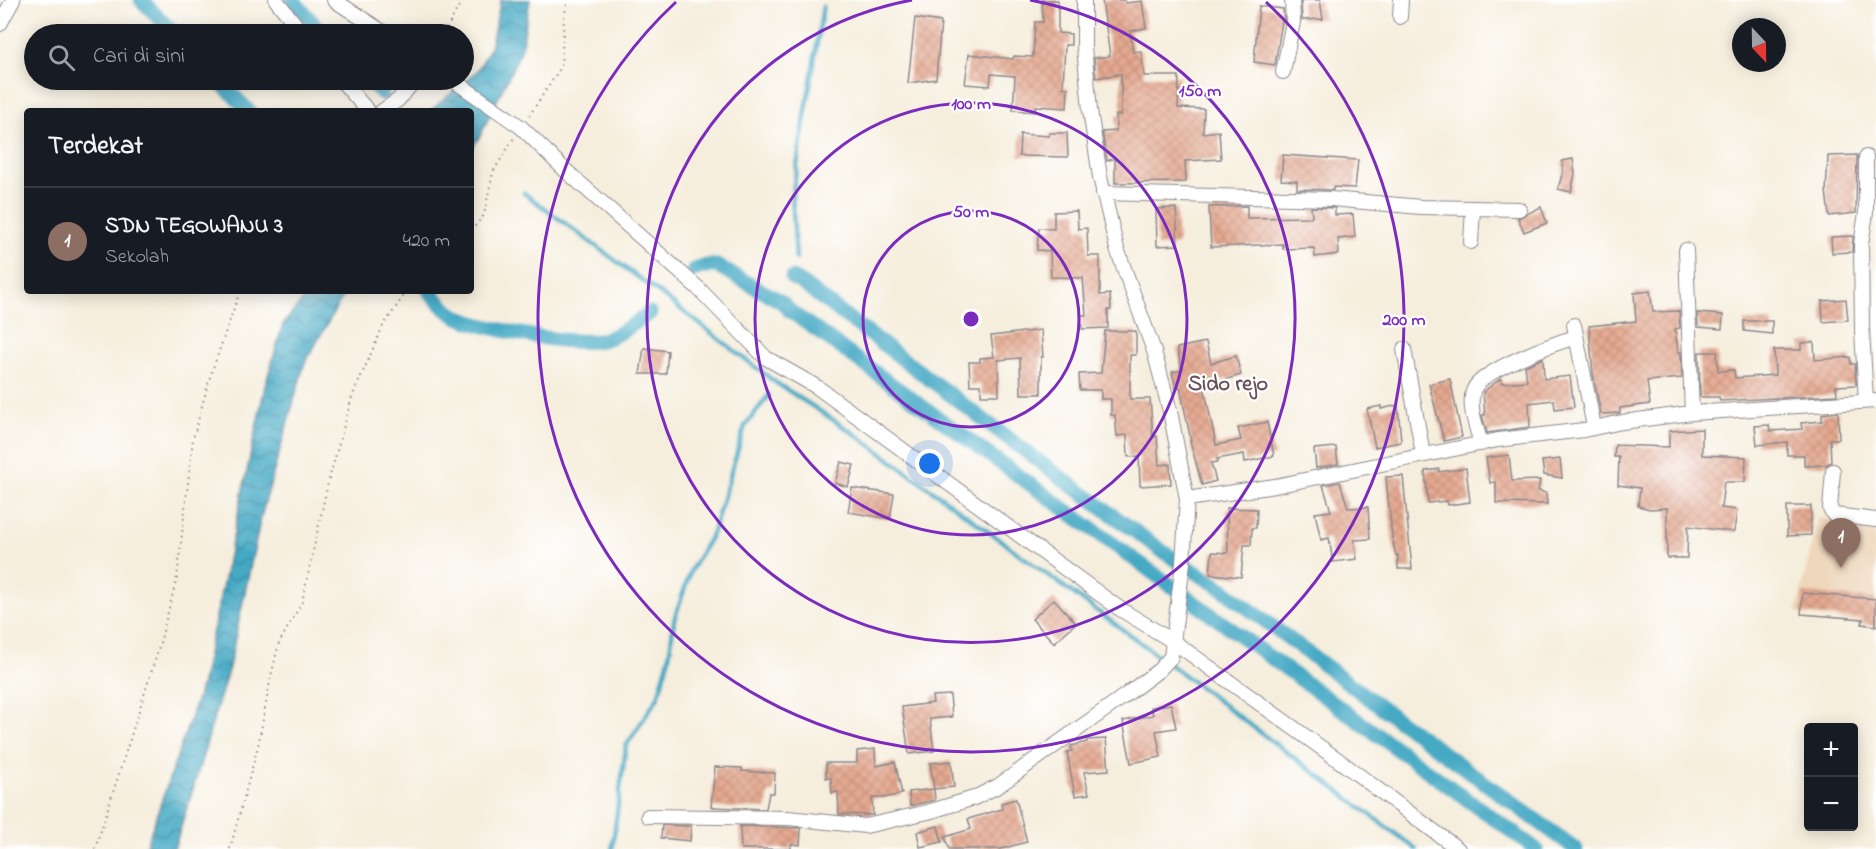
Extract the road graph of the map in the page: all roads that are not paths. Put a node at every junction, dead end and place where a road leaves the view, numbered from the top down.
1 (13, 0) edge
2 (276, 0) edge
3 (334, 0) edge
4 (1084, 0) edge
5 (1292, 0) edge
6 (1401, 0) edge
7 (1400, 17) dead end
8 (0, 24) edge
9 (295, 24) edge
10 (371, 24) edge
11 (1283, 72) dead end
12 (350, 90) edge
13 (406, 90) edge
14 (467, 90) edge
15 (365, 108) edge
16 (386, 108) edge
17 (1866, 157) dead end
18 (1103, 193) junction
19 (1473, 208) junction
20 (1519, 209) dead end
21 (1871, 214) edge
22 (1471, 242) dead end
23 (1686, 250) dead end
24 (1404, 349) dead end
25 (1871, 401) edge
26 (1692, 413) junction
27 (1594, 427) junction
28 (1481, 444) junction
29 (1423, 454) junction
30 (1833, 471) dead end
31 (1187, 499) junction
32 (1876, 520) edge
33 (1174, 642) junction
34 (648, 816) dead end
35 (1458, 849) edge

1 - 8 street
2 - 9 street
3 - 10 street
4 - 18 street
5 - 11 street
6 - 7 street
12 - 15 street
13 - 16 street
14 - 33 street
17 - 21 street
18 - 19 street
18 - 31 street
19 - 20 street
19 - 22 street
21 - 25 street
23 - 26 street
24 - 29 street
25 - 26 street
26 - 27 street
27 - 28 street
27 - 28 street
28 - 29 street
29 - 31 street
30 - 32 street
31 - 33 street
33 - 34 street
33 - 35 street

